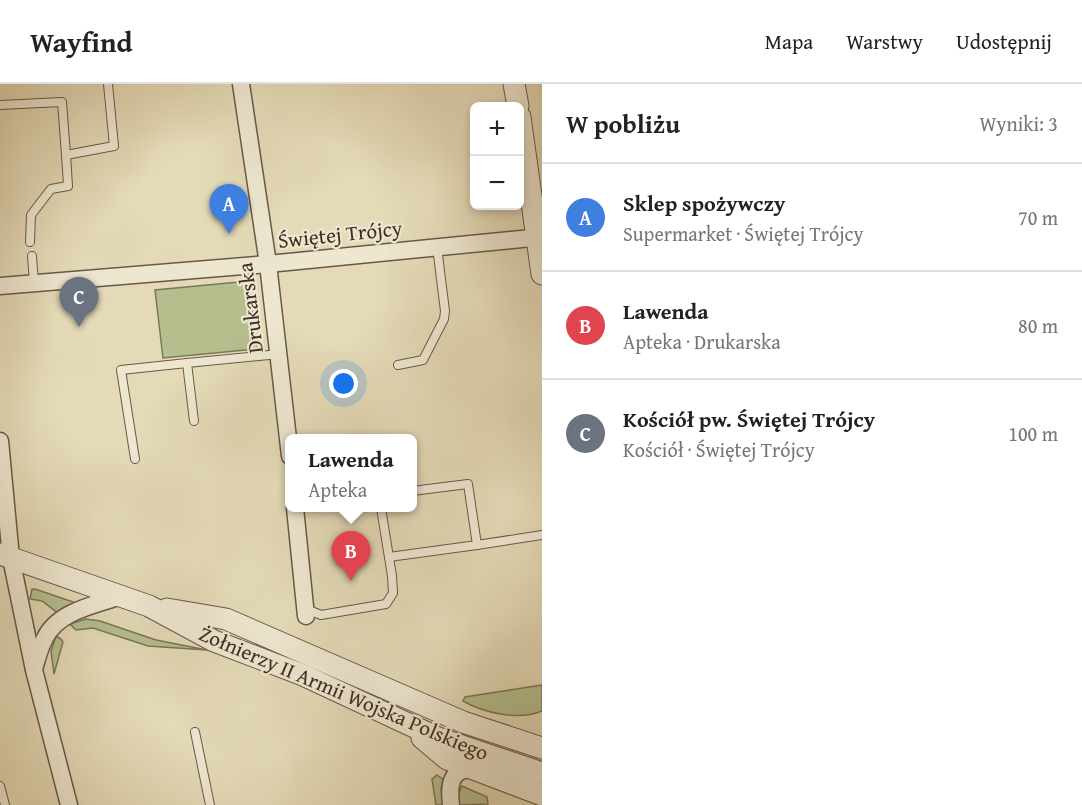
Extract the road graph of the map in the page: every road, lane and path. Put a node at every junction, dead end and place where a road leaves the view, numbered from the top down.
1 (108, 84) edge
2 (242, 84) edge
3 (514, 84) edge
4 (517, 102) edge
5 (0, 105) edge
6 (524, 147) edge
7 (66, 155) junction
8 (539, 237) edge
9 (30, 242) dead end
10 (437, 246) junction
11 (32, 256) dead end
12 (268, 264) junction
13 (542, 274) edge
14 (34, 283) junction
15 (0, 286) edge
16 (279, 354) junction
17 (187, 363) junction
18 (398, 365) dead end
19 (195, 421) dead end
20 (288, 434) edge
21 (0, 441) edge
22 (135, 459) dead end
23 (417, 490) edge
24 (296, 512) edge
25 (382, 512) edge
26 (542, 535) edge
27 (477, 545) junction
28 (6, 556) edge
29 (389, 557) junction
30 (121, 596) junction
31 (149, 606) junction
32 (306, 613) joint
33 (34, 670) junction
34 (406, 724) junction
35 (195, 732) dead end
36 (538, 744) edge
37 (471, 769) junction
38 (542, 773) edge
39 (0, 786) edge
40 (542, 795) edge
41 (5, 805) edge
42 (69, 805) edge
43 (210, 805) edge
44 (451, 805) edge

1 - 7 lane
2 - 12 street, Drukarska
3 - 4 street
5 - 7 lane
6 - 8 street
7 - 9 lane
8 - 10 street, Świętej Trójcy
8 - 13 street
10 - 12 street, Świętej Trójcy
10 - 18 lane
11 - 14 lane
12 - 14 street, Świętej Trójcy
12 - 16 street, Drukarska
14 - 15 street, Świętej Trójcy
16 - 17 lane
16 - 20 street, Drukarska
17 - 19 lane
17 - 22 lane
21 - 28 street
23 - 27 lane
24 - 32 street
25 - 29 lane
26 - 27 lane
27 - 29 lane
28 - 30 street, Żołnierzy II Armii Wojska Polskiego
28 - 33 street
29 - 32 lane
30 - 31 street, Żołnierzy II Armii Wojska Polskiego
30 - 33 street
31 - 34 street, Żołnierzy II Armii Wojska Polskiego
31 - 36 street, Żołnierzy II Armii Wojska Polskiego
33 - 42 street
34 - 37 street
34 - 38 street, Żołnierzy II Armii Wojska Polskiego
35 - 43 lane
37 - 40 street
37 - 44 street
39 - 41 lane

